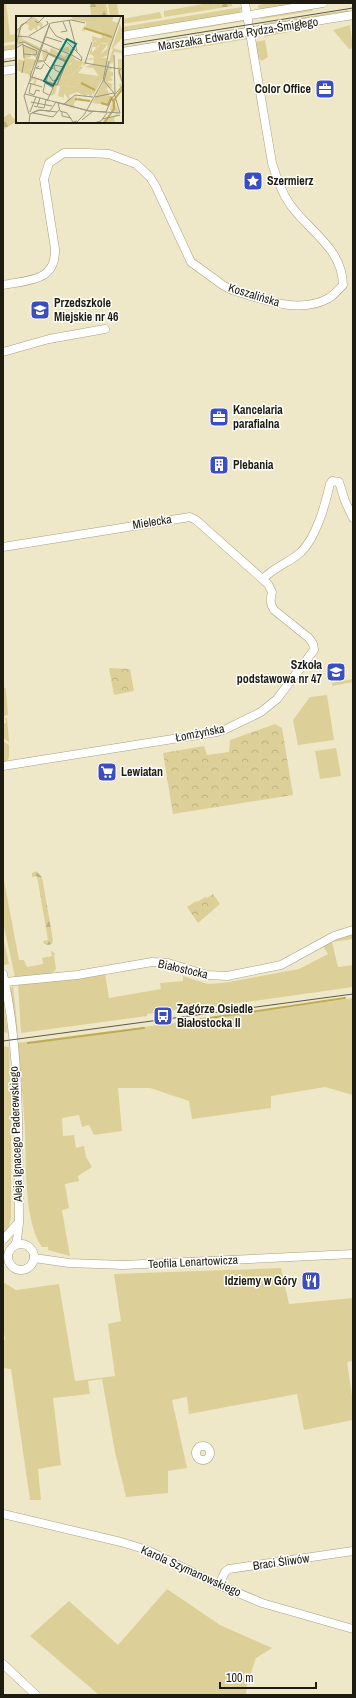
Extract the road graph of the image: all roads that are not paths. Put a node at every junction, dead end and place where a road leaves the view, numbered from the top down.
1 (245, 3) edge
2 (322, 3) edge
3 (248, 15) junction
4 (353, 15) edge
5 (251, 32) junction
6 (123, 36) edge
7 (123, 52) edge
8 (16, 53) edge
9 (3, 55) edge
10 (16, 69) edge
11 (3, 71) edge
12 (3, 285) edge
13 (105, 329) dead end
14 (3, 352) edge
15 (353, 518) edge
16 (3, 547) edge
17 (263, 579) junction
18 (272, 592) joint
19 (3, 766) edge
20 (353, 930) edge
21 (4, 978) edge
22 (19, 1222) junction
23 (3, 1240) edge
24 (24, 1244) junction
25 (14, 1246) junction
26 (3, 1250) edge
27 (353, 1254) edge
28 (34, 1258) junction
29 (6, 1259) edge
30 (3, 1514) edge
31 (353, 1551) edge
32 (219, 1585) junction
33 (353, 1629) edge
34 (3, 1664) edge
35 (36, 1695) edge

1 - 3 street, Koszalińska
2 - 3 street, Marszałka Edwarda Rydza-Śmigłego
3 - 5 street, Koszalińska
3 - 6 street, Marszałka Edwarda Rydza-Śmigłego
4 - 5 street, Marszałka Edwarda Rydza-Śmigłego
5 - 7 street, Marszałka Edwarda Rydza-Śmigłego
5 - 12 street, Koszalińska
8 - 9 street
10 - 11 street
13 - 14 street
15 - 17 street
16 - 17 street, Mielecka
17 - 18 street, Mielecka
18 - 19 street, Łomżyńska
20 - 21 street, Białostocka
21 - 22 street, Aleja Ignacego Paderewskiego
22 - 23 street
22 - 24 street, Aleja Ignacego Paderewskiego
22 - 25 street, Aleja Ignacego Paderewskiego
24 - 25 street
24 - 28 street
25 - 26 street
25 - 29 street
27 - 28 street, Teofila Lenartowicza
28 - 29 street
30 - 32 street, Karola Szymanowskiego
31 - 32 street, Braci Śliwów
32 - 33 street, Karola Szymanowskiego
34 - 35 street

